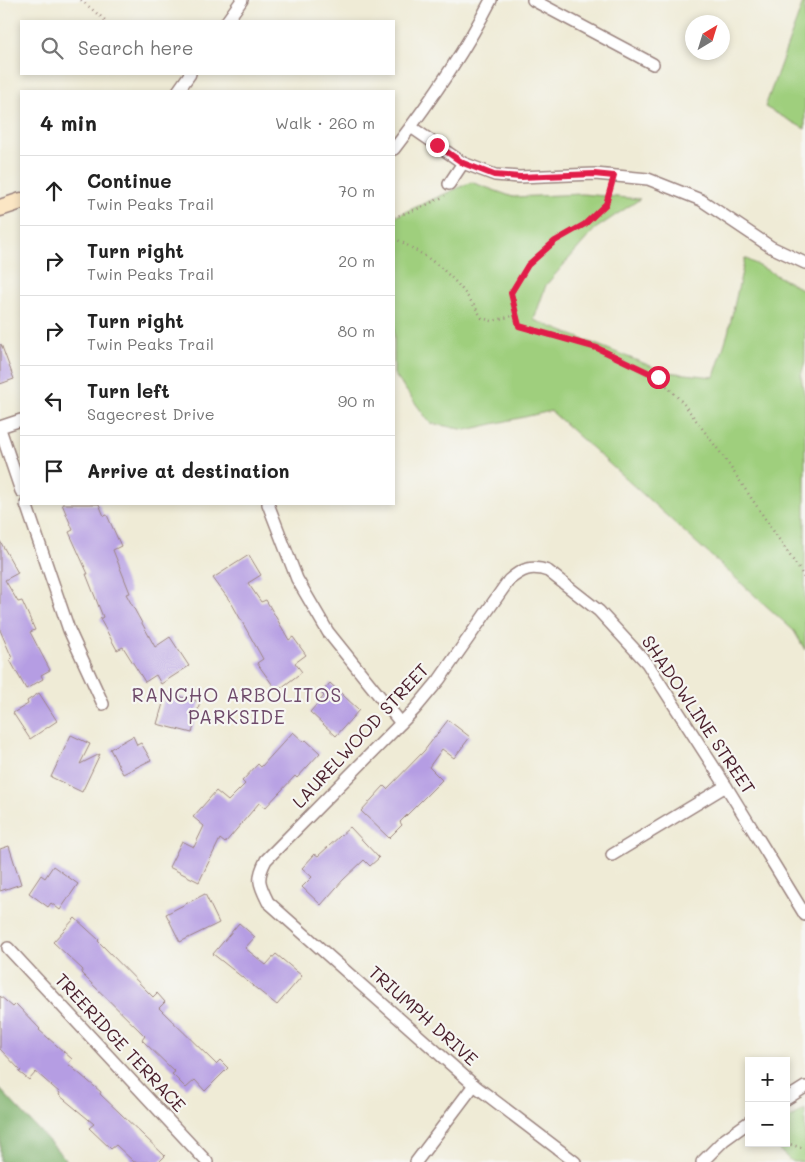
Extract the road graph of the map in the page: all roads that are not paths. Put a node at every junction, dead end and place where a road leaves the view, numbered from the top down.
1 (242, 0) edge
2 (491, 0) edge
3 (533, 0) edge
4 (228, 20) edge
5 (654, 64) dead end
6 (189, 75) edge
7 (179, 90) edge
8 (411, 127) junction
9 (395, 148) edge
10 (463, 163) junction
11 (449, 184) road end
12 (20, 201) edge
13 (0, 208) edge
14 (805, 263) edge
15 (20, 420) edge
16 (0, 428) edge
17 (20, 488) edge
18 (26, 505) edge
19 (268, 505) edge
20 (529, 568) joint
21 (103, 704) dead end
22 (401, 724) junction
23 (726, 786) junction
24 (612, 854) dead end
25 (259, 884) joint
26 (805, 915) edge
27 (8, 948) dead end
28 (474, 1085) junction
29 (805, 1087) edge
30 (790, 1096) edge
31 (745, 1125) edge
32 (207, 1162) edge
33 (416, 1162) edge
34 (575, 1162) edge
35 (702, 1162) edge

1 - 4 street
2 - 8 street
3 - 5 street
6 - 7 street
8 - 9 street
8 - 10 street
10 - 11 street
10 - 14 street
12 - 13 street
15 - 16 street
16 - 17 street
18 - 21 street
19 - 22 street
20 - 22 street, LAURELWOOD STREET
20 - 23 street, SHADOWLINE STREET
22 - 25 street, LAURELWOOD STREET
23 - 24 street
23 - 26 street, SHADOWLINE STREET
25 - 28 street, TRIUMPH DRIVE
27 - 32 street, TREERIDGE TERRACE
28 - 33 street
28 - 34 street, TRIUMPH DRIVE
29 - 30 street
31 - 35 street

